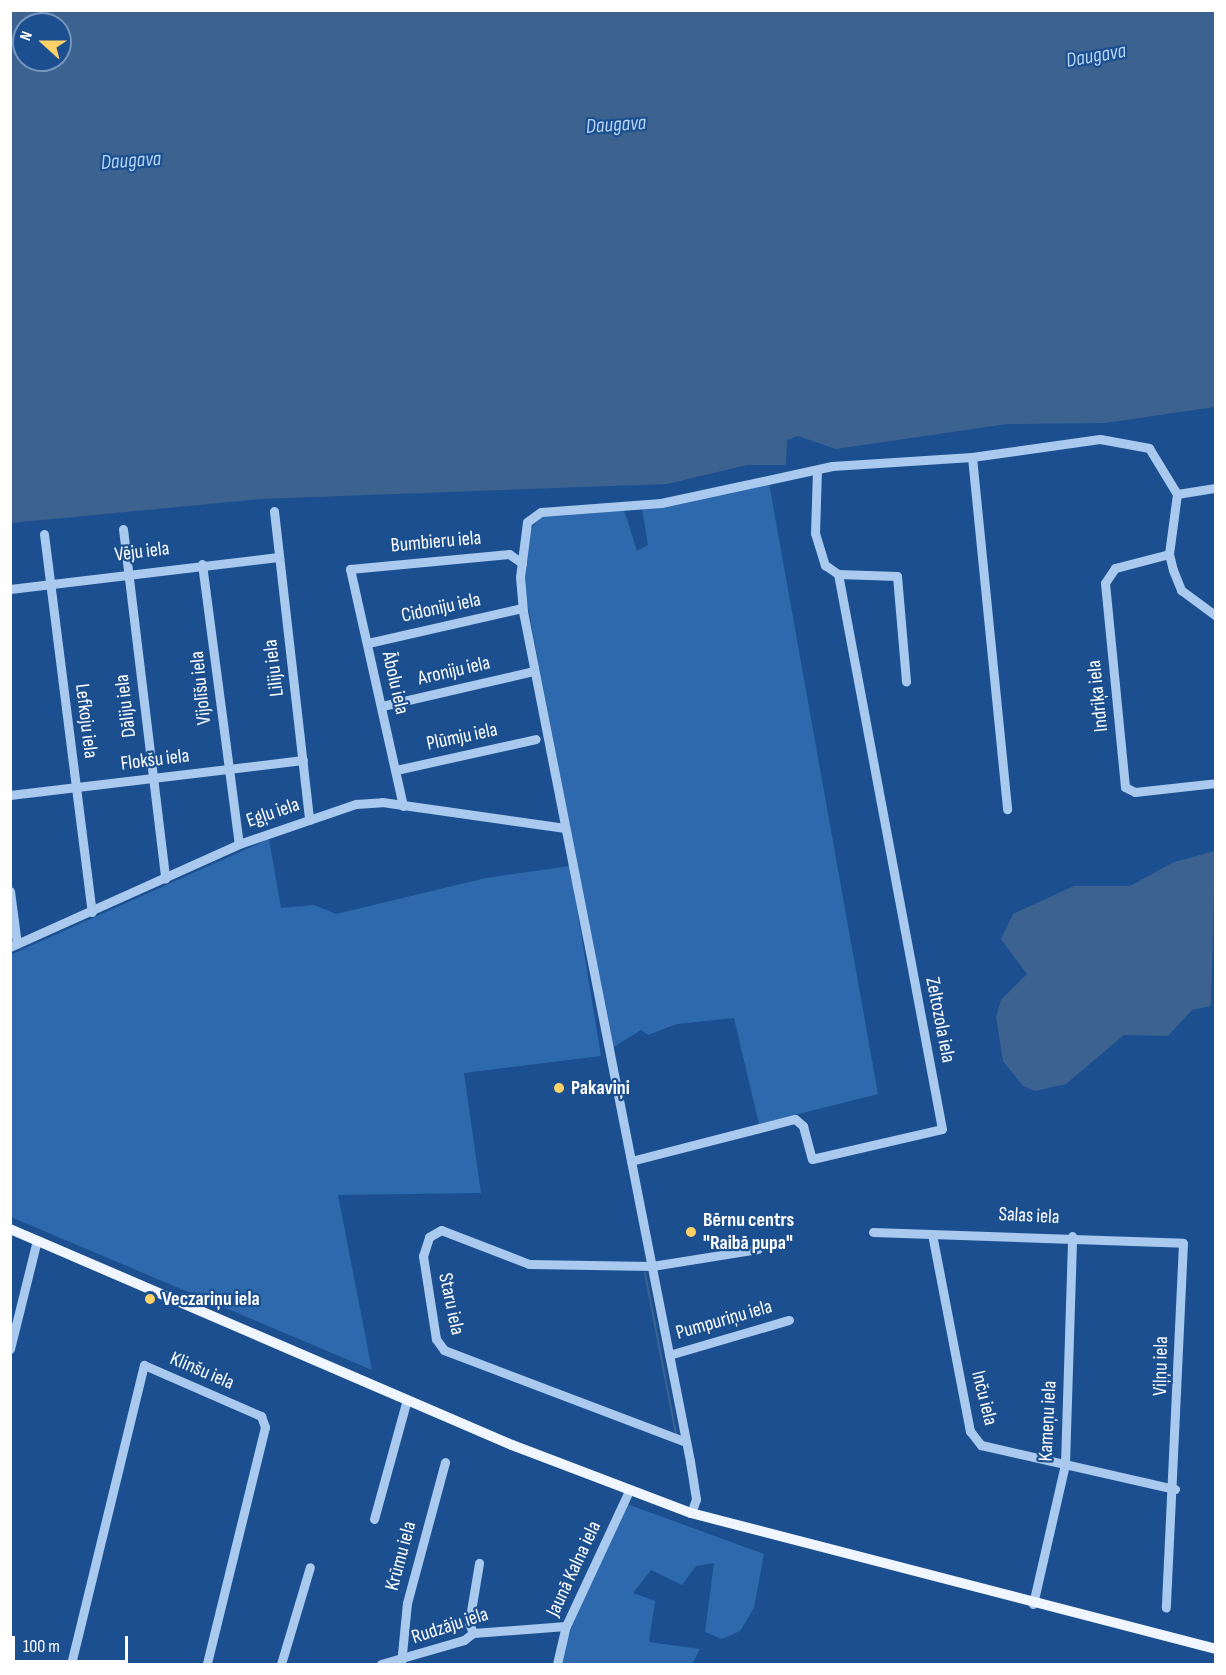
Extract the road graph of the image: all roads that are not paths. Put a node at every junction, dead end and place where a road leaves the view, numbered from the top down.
1 (972, 457) junction
2 (816, 470) junction
3 (1215, 488) edge
4 (1177, 494) junction
5 (274, 512) dead end
6 (123, 529) dead end
7 (44, 534) dead end
8 (1169, 555) junction
9 (278, 557) junction
10 (522, 563) junction
11 (202, 564) junction
12 (350, 569) joint
13 (128, 572) junction
14 (838, 574) junction
15 (50, 584) junction
16 (10, 589) edge
17 (522, 608) junction
18 (1215, 616) edge
19 (368, 643) junction
20 (534, 671) junction
21 (906, 681) dead end
22 (382, 706) junction
23 (536, 739) dead end
24 (303, 760) junction
25 (228, 770) junction
26 (396, 770) junction
27 (153, 778) junction
28 (1215, 783) edge
29 (76, 787) junction
30 (10, 795) edge
31 (403, 806) junction
32 (1007, 808) dead end
33 (309, 820) junction
34 (565, 828) junction
35 (239, 844) junction
36 (165, 878) junction
37 (10, 891) edge
38 (92, 912) junction
39 (14, 945) edge
40 (631, 1161) junction
41 (10, 1229) edge
42 (873, 1232) dead end
43 (932, 1234) junction
44 (1072, 1236) junction
45 (37, 1240) junction
46 (1183, 1243) joint
47 (758, 1249) dead end
48 (652, 1266) junction
49 (789, 1320) dead end
50 (10, 1349) edge
51 (669, 1355) junction
52 (407, 1399) junction
53 (686, 1442) junction
54 (445, 1462) dead end
55 (1065, 1464) junction
56 (1175, 1490) junction
57 (629, 1491) junction
58 (691, 1513) junction
59 (374, 1519) dead end
60 (479, 1563) dead end
61 (310, 1568) dead end
62 (1033, 1604) junction
63 (1166, 1608) dead end
64 (566, 1626) junction
65 (473, 1633) junction
66 (1215, 1649) edge
67 (400, 1663) edge
68 (71, 1665) edge
69 (207, 1665) edge
70 (281, 1665) edge
71 (381, 1665) edge
72 (557, 1665) edge

1 - 2 street
1 - 4 street
1 - 32 street
2 - 10 street
2 - 14 street
3 - 4 street
4 - 8 street
5 - 9 street, Liliju iela
6 - 13 street, Dāliju iela
7 - 15 street, Lefkoju iela
8 - 18 street
8 - 28 street, Indriķa iela
9 - 11 street, Vēju iela
9 - 24 street, Liliju iela
10 - 12 street, Bumbieru iela
10 - 17 street
11 - 13 street, Vēju iela
11 - 25 street, Vijolīšu iela
12 - 19 street, Ābolu iela
13 - 15 street, Vēju iela
13 - 27 street, Dāliju iela
14 - 21 street
14 - 40 street, Zeltozola iela
15 - 16 street, Vēju iela
15 - 29 street, Lefkoju iela
17 - 19 street, Cidoniju iela
17 - 20 street
19 - 22 street, Ābolu iela
20 - 22 street, Aroniju iela
20 - 34 street
22 - 26 street, Ābolu iela
23 - 26 street, Plūmju iela
24 - 25 street, Flokšu iela
24 - 33 street, Liliju iela
25 - 27 street, Flokšu iela
25 - 35 street, Vijolīšu iela
26 - 31 street, Ābolu iela
27 - 29 street, Flokšu iela
27 - 36 street, Dāliju iela
29 - 30 street, Flokšu iela
29 - 38 street, Lefkoju iela
31 - 33 street, Egļu iela
31 - 34 street, Egļu iela
33 - 35 street, Egļu iela
34 - 40 street
35 - 36 street, Egļu iela
36 - 38 street, Egļu iela
37 - 39 street
38 - 39 street, Egļu iela
40 - 48 street
41 - 45 main road
42 - 43 street, Salas iela
43 - 44 street, Salas iela
43 - 55 street, Inču iela
44 - 46 street, Salas iela
44 - 55 street, Kameņu iela
45 - 50 street
45 - 52 main road
46 - 56 street, Viļņu iela
47 - 48 street
48 - 51 street
48 - 53 street, Staru iela
49 - 51 street, Pumpuriņu iela
51 - 53 street
52 - 57 main road
52 - 59 street
53 - 58 street
54 - 67 street, Krūmu iela
55 - 56 street, Inču iela
55 - 62 street, Kameņu iela
56 - 63 street, Viļņu iela
57 - 58 main road
57 - 64 street, Jaunā Kalna iela
58 - 62 main road
60 - 65 street
61 - 70 street
62 - 66 main road
64 - 65 street, Rudzāju iela
64 - 72 street, Jaunā Kalna iela
65 - 67 street, Rudzāju iela
67 - 71 street, Rudzāju iela
68 - 69 street, Klinšu iela

